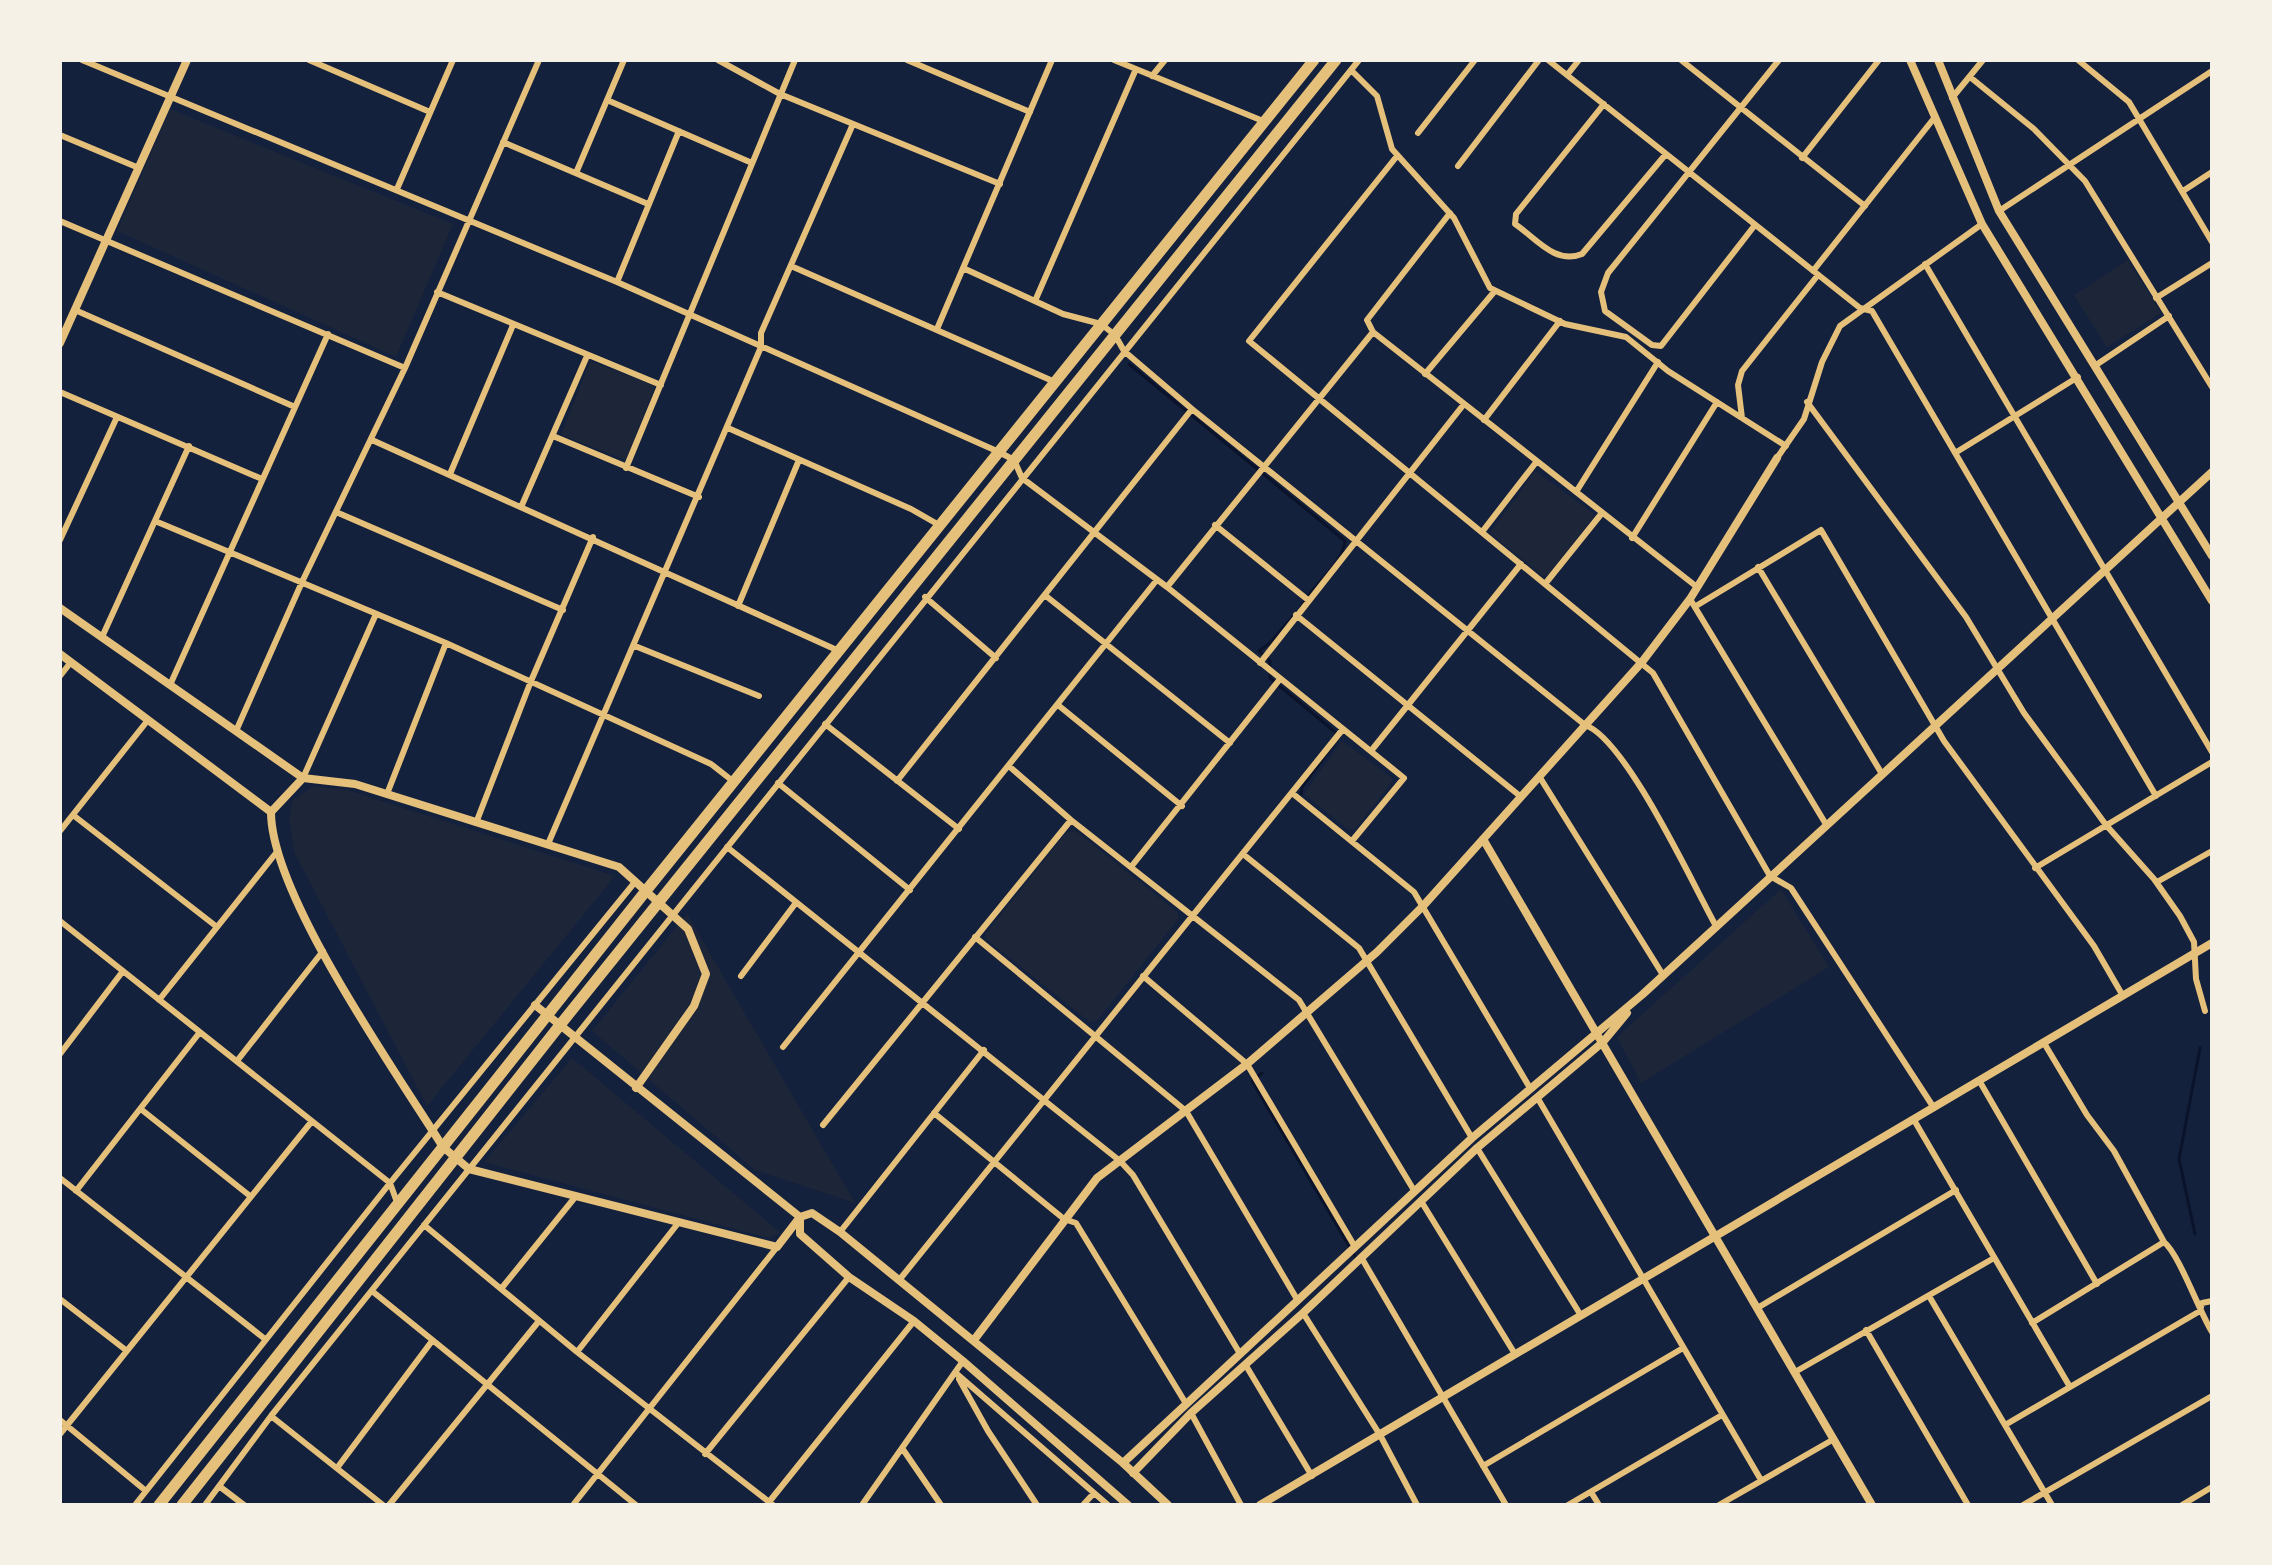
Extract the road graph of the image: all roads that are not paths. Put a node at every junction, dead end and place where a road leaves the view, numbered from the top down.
1 (82, 60) edge
2 (187, 60) edge
3 (309, 60) edge
4 (453, 60) edge
5 (539, 60) edge
6 (624, 60) edge
7 (718, 60) edge
8 (795, 60) edge
9 (907, 60) edge
10 (1052, 60) edge
11 (1114, 60) edge
12 (1165, 60) edge
13 (1314, 60) edge
14 (1336, 60) edge
15 (1359, 60) edge
16 (1475, 60) edge
17 (1539, 60) edge
18 (1548, 60) edge
19 (1579, 60) edge
20 (1681, 60) edge
21 (1779, 60) edge
22 (1879, 60) edge
23 (1910, 60) edge
24 (1938, 60) edge
25 (1983, 60) edge
26 (2078, 60) edge
27 (102, 64) edge
28 (1136, 69) junction
29 (1351, 70) junction
30 (2212, 71) edge
31 (1567, 75) junction
32 (1152, 76) junction
33 (1970, 77) junction
34 (780, 94) junction
35 (171, 97) junction
36 (1952, 98) junction
37 (607, 100) junction
38 (1604, 104) junction
39 (1741, 109) junction
40 (430, 112) junction
41 (1030, 112) junction
42 (1935, 117) junction
43 (2140, 120) junction
44 (1263, 121) junction
45 (853, 124) junction
46 (679, 131) junction
47 (1418, 133) dead end
48 (60, 135) edge
49 (503, 142) junction
50 (1666, 154) junction
51 (1397, 156) junction
52 (1802, 158) junction
53 (752, 163) junction
54 (2070, 163) junction
55 (1458, 166) dead end
56 (139, 168) junction
57 (1689, 172) junction
58 (2212, 172) edge
59 (576, 173) junction
60 (1000, 184) junction
61 (397, 189) junction
62 (2183, 191) junction
63 (648, 204) junction
64 (1865, 206) junction
65 (1999, 211) junction
66 (1450, 213) junction
67 (469, 220) junction
68 (60, 221) edge
69 (1982, 224) junction
70 (1755, 225) junction
71 (106, 239) junction
72 (2212, 242) edge
73 (2212, 263) edge
74 (1925, 264) junction
75 (791, 266) junction
76 (963, 268) junction
77 (1816, 273) junction
78 (617, 282) junction
79 (437, 292) junction
80 (1494, 292) junction
81 (2156, 298) junction
82 (1035, 301) junction
83 (1860, 308) junction
84 (75, 310) junction
85 (688, 314) junction
86 (2169, 316) junction
87 (1560, 321) junction
88 (1101, 324) junction
89 (513, 325) junction
90 (937, 329) junction
91 (1373, 332) junction
92 (328, 334) junction
93 (1115, 335) junction
94 (60, 343) edge
95 (761, 347) junction
96 (1124, 351) junction
97 (587, 356) junction
98 (1658, 362) junction
99 (2096, 365) junction
100 (405, 368) junction
101 (1425, 374) junction
102 (2078, 377) junction
103 (1055, 382) junction
104 (661, 385) junction
105 (2212, 387) edge
106 (60, 392) edge
107 (1318, 398) junction
108 (1717, 402) junction
109 (1807, 402) junction
110 (1464, 404) junction
111 (295, 407) junction
112 (1192, 409) junction
113 (117, 417) junction
114 (2016, 417) junction
115 (1742, 418) junction
116 (1484, 420) junction
117 (728, 428) junction
118 (553, 436) junction
119 (372, 440) junction
120 (189, 446) junction
121 (1786, 446) junction
122 (999, 452) junction
123 (1955, 453) junction
124 (1777, 458) joint
125 (799, 460) junction
126 (1014, 460) junction
127 (1537, 461) junction
128 (1263, 466) junction
129 (626, 468) junction
130 (2212, 472) edge
131 (1410, 473) junction
132 (450, 474) junction
133 (1022, 478) junction
134 (262, 479) junction
135 (1576, 492) junction
136 (699, 497) junction
137 (2179, 502) junction
138 (522, 505) junction
139 (336, 512) junction
140 (1602, 513) junction
141 (2163, 520) junction
142 (155, 521) junction
143 (1215, 525) junction
144 (939, 526) junction
145 (1094, 532) junction
146 (1482, 532) junction
147 (593, 537) junction
148 (1632, 538) junction
149 (60, 540) edge
150 (1356, 541) junction
151 (227, 552) junction
152 (2212, 556) edge
153 (1521, 564) junction
154 (1758, 567) junction
155 (2106, 570) junction
156 (667, 572) junction
157 (1156, 581) junction
158 (302, 582) junction
159 (1545, 584) junction
160 (1167, 587) junction
161 (1697, 587) junction
162 (1046, 596) junction
163 (925, 597) junction
164 (1308, 600) junction
165 (2212, 601) edge
166 (1693, 602) junction
167 (738, 606) junction
168 (60, 608) edge
169 (563, 610) junction
170 (376, 614) junction
171 (1296, 615) junction
172 (2052, 620) junction
173 (1469, 631) junction
174 (102, 637) junction
175 (446, 643) junction
176 (1107, 643) junction
177 (635, 646) junction
178 (839, 651) junction
179 (60, 654) edge
180 (996, 658) junction
181 (71, 662) junction
182 (1642, 662) junction
183 (1260, 663) junction
184 (1998, 670) junction
185 (60, 676) edge
186 (1280, 679) junction
187 (531, 681) junction
188 (170, 685) junction
189 (759, 696) dead end
190 (1058, 705) junction
191 (1407, 705) junction
192 (605, 715) junction
193 (148, 720) junction
194 (825, 724) junction
195 (1585, 725) junction
196 (1938, 726) junction
197 (1343, 729) junction
198 (236, 731) junction
199 (1230, 743) junction
200 (1371, 751) junction
201 (2212, 752) edge
202 (2212, 762) edge
203 (1010, 767) junction
204 (1882, 774) junction
205 (1539, 776) junction
206 (303, 778) junction
207 (897, 781) junction
208 (734, 782) junction
209 (778, 783) junction
210 (1292, 793) junction
211 (387, 794) junction
212 (1520, 796) junction
213 (2156, 796) junction
214 (1182, 806) junction
215 (271, 812) junction
216 (73, 815) junction
217 (1071, 820) junction
218 (476, 823) junction
219 (2106, 825) junction
220 (1827, 826) junction
221 (959, 829) junction
222 (60, 831) edge
223 (1483, 839) junction
224 (1352, 841) junction
225 (548, 844) junction
226 (727, 847) junction
227 (2212, 851) edge
228 (276, 853) junction
229 (1243, 854) junction
230 (1131, 867) junction
231 (2035, 868) junction
232 (1770, 876) junction
233 (635, 882) junction
234 (2157, 882) junction
235 (910, 890) junction
236 (645, 892) junction
237 (658, 903) junction
238 (795, 904) junction
239 (1424, 905) junction
240 (672, 915) junction
241 (1191, 916) junction
242 (60, 921) edge
243 (1716, 926) junction
244 (217, 927) junction
245 (975, 937) junction
246 (2212, 943) edge
247 (323, 951) junction
248 (2196, 953) junction
249 (858, 954) junction
250 (1368, 960) junction
251 (123, 971) junction
252 (1663, 975) junction
253 (741, 976) dead end
254 (1143, 976) junction
255 (2123, 996) junction
256 (159, 1000) junction
257 (922, 1000) junction
258 (535, 1005) junction
259 (1308, 1009) junction
260 (2205, 1011) dead end
261 (547, 1015) junction
262 (560, 1025) junction
263 (200, 1032) junction
264 (1095, 1037) junction
265 (575, 1038) junction
266 (1600, 1038) junction
267 (2044, 1043) junction
268 (783, 1047) dead end
269 (984, 1050) junction
270 (60, 1054) edge
271 (237, 1061) junction
272 (1247, 1064) junction
273 (1980, 1082) junction
274 (636, 1088) junction
275 (1530, 1088) junction
276 (1537, 1097) junction
277 (1046, 1099) junction
278 (1934, 1108) junction
279 (142, 1110) junction
280 (1186, 1111) junction
281 (934, 1113) junction
282 (1914, 1120) junction
283 (312, 1121) junction
284 (823, 1125) dead end
285 (433, 1131) junction
286 (1472, 1138) junction
287 (443, 1147) junction
288 (1477, 1148) junction
289 (455, 1158) junction
290 (1120, 1161) junction
291 (996, 1162) junction
292 (469, 1169) junction
293 (60, 1178) edge
294 (390, 1183) junction
295 (1956, 1190) junction
296 (76, 1191) junction
297 (1415, 1192) junction
298 (250, 1196) junction
299 (576, 1196) junction
300 (1421, 1201) junction
301 (398, 1205) junction
302 (800, 1217) junction
303 (1064, 1219) junction
304 (679, 1222) junction
305 (424, 1225) junction
306 (840, 1232) junction
307 (1717, 1237) junction
308 (2164, 1242) junction
309 (777, 1247) junction
310 (1355, 1247) junction
311 (1361, 1257) junction
312 (1994, 1258) junction
313 (849, 1277) junction
314 (186, 1279) junction
315 (900, 1279) junction
316 (1643, 1279) junction
317 (2097, 1284) junction
318 (501, 1289) junction
319 (372, 1291) junction
320 (1929, 1296) junction
321 (60, 1299) edge
322 (1298, 1301) junction
323 (2212, 1301) edge
324 (1759, 1307) junction
325 (2200, 1311) junction
326 (1303, 1313) junction
327 (1580, 1314) junction
328 (539, 1321) junction
329 (914, 1321) junction
330 (2032, 1323) junction
331 (1866, 1330) junction
332 (2212, 1332) edge
333 (265, 1339) junction
334 (974, 1340) junction
335 (432, 1341) junction
336 (1683, 1348) junction
337 (127, 1351) junction
338 (577, 1352) junction
339 (1239, 1352) junction
340 (1515, 1354) junction
341 (963, 1361) junction
342 (1245, 1364) junction
343 (1795, 1372) junction
344 (957, 1374) junction
345 (487, 1385) junction
346 (2070, 1387) junction
347 (1444, 1396) junction
348 (2212, 1396) edge
349 (1185, 1402) junction
350 (648, 1409) junction
351 (1191, 1413) junction
352 (1722, 1415) junction
353 (271, 1416) junction
354 (60, 1420) edge
355 (2005, 1425) junction
356 (67, 1426) junction
357 (60, 1434) edge
358 (1380, 1435) junction
359 (1834, 1439) junction
360 (902, 1448) junction
361 (705, 1454) junction
362 (1123, 1463) junction
363 (1483, 1466) junction
364 (337, 1468) junction
365 (1133, 1473) junction
366 (597, 1474) junction
367 (1312, 1476) junction
368 (1761, 1480) junction
369 (219, 1486) junction
370 (2212, 1487) edge
371 (146, 1491) junction
372 (1591, 1492) junction
373 (1094, 1493) junction
374 (2045, 1493) junction
375 (771, 1504) edge
376 (1869, 1504) edge
377 (135, 1505) edge
378 (159, 1505) edge
379 (182, 1505) edge
380 (205, 1505) edge
381 (244, 1505) edge
382 (386, 1505) edge
383 (573, 1505) edge
384 (636, 1505) edge
385 (862, 1505) edge
386 (941, 1505) edge
387 (1037, 1505) edge
388 (1083, 1505) edge
389 (1108, 1505) edge
390 (1128, 1505) edge
391 (1168, 1505) edge
392 (1241, 1505) edge
393 (1260, 1505) edge
394 (1417, 1505) edge
395 (1506, 1505) edge
396 (1568, 1505) edge
397 (1599, 1505) edge
398 (1719, 1505) edge
399 (1968, 1505) edge
400 (2023, 1505) edge
401 (2052, 1505) edge
402 (2182, 1505) edge

1 - 27 street
2 - 35 street
3 - 40 street
4 - 40 street
5 - 49 street
6 - 37 street
7 - 34 street
8 - 34 street
9 - 41 street
10 - 41 street
11 - 28 street
12 - 32 street
13 - 44 highway
14 - 93 highway
15 - 29 street
16 - 47 street
17 - 55 street
18 - 31 street
19 - 31 street
20 - 39 street
21 - 39 street
22 - 52 street
23 - 42 street
24 - 36 street
25 - 33 street
26 - 43 street
27 - 35 street
28 - 32 street
28 - 82 street
29 - 51 street
29 - 96 street
30 - 43 street
31 - 38 street
32 - 44 street
33 - 36 street
33 - 54 street
34 - 45 street
34 - 53 street
35 - 56 street
35 - 61 street
36 - 65 street
37 - 46 street
37 - 59 street
38 - 50 street
38 - 50 street
39 - 52 street
39 - 57 street
40 - 61 street
41 - 60 street
42 - 64 street
42 - 69 street
43 - 54 street
43 - 62 street
44 - 88 highway
45 - 60 street
45 - 75 street
46 - 53 street
46 - 63 street
48 - 56 street
49 - 59 street
49 - 67 street
50 - 57 street
51 - 66 street
51 - 107 street
52 - 64 street
53 - 85 street
54 - 65 street
54 - 81 street
56 - 71 street
57 - 70 street
57 - 70 street
58 - 62 street
59 - 63 street
60 - 76 street
61 - 67 street
62 - 72 street
63 - 78 street
64 - 77 street
65 - 69 street
65 - 99 street
66 - 80 street
66 - 91 street
67 - 78 street
67 - 79 street
68 - 71 street
69 - 74 street
69 - 102 street
70 - 77 street
71 - 84 street
71 - 92 street
73 - 81 street
74 - 83 street
74 - 114 street
75 - 90 street
75 - 95 street
76 - 82 street
76 - 90 street
77 - 83 street
77 - 115 street
78 - 85 street
79 - 89 street
79 - 100 street
80 - 87 street
80 - 101 street
81 - 86 street
82 - 88 street
83 - 109 street
83 - 123 street
84 - 94 street
84 - 111 street
85 - 95 street
85 - 104 street
86 - 99 street
86 - 105 street
87 - 98 street
87 - 116 street
88 - 93 street
88 - 103 highway
89 - 97 street
89 - 132 street
90 - 103 street
91 - 101 street
91 - 107 street
92 - 100 street
92 - 111 street
93 - 96 street
93 - 126 highway
95 - 117 street
95 - 122 street
96 - 112 street
96 - 133 street
97 - 104 street
97 - 118 street
98 - 108 street
98 - 135 street
99 - 137 street
100 - 119 street
101 - 110 street
102 - 114 street
102 - 141 street
103 - 122 highway
104 - 129 street
106 - 113 street
107 - 128 street
107 - 131 street
108 - 115 street
108 - 148 street
109 - 121 street
109 - 184 street
110 - 116 street
110 - 131 street
111 - 134 street
112 - 128 street
112 - 145 street
113 - 120 street
113 - 149 street
114 - 123 street
114 - 155 street
115 - 121 street
116 - 127 street
117 - 125 street
117 - 136 street
118 - 129 street
118 - 138 street
119 - 132 street
119 - 139 street
120 - 134 street
120 - 142 street
121 - 124 street
122 - 126 street
122 - 144 highway
123 - 172 street
124 - 161 street
125 - 144 street
125 - 167 street
126 - 133 street
126 - 237 highway
127 - 135 street
127 - 146 street
128 - 143 street
128 - 150 street
129 - 136 street
130 - 137 street
131 - 146 street
131 - 150 street
132 - 138 street
133 - 145 street
133 - 163 street
134 - 151 street
135 - 140 street
136 - 156 street
137 - 141 street
137 - 152 street
138 - 147 street
139 - 158 street
139 - 169 street
140 - 148 street
140 - 159 street
141 - 155 street
141 - 165 street
142 - 151 street
142 - 174 street
143 - 160 street
143 - 164 street
144 - 178 highway
145 - 157 street
145 - 162 street
146 - 153 street
147 - 156 street
147 - 169 street
148 - 161 street
150 - 164 street
150 - 173 street
151 - 158 street
151 - 188 street
153 - 159 street
153 - 173 street
154 - 166 street
154 - 196 street
154 - 204 street
155 - 172 street
155 - 201 street
156 - 167 street
156 - 177 street
157 - 160 street
157 - 176 street
158 - 170 street
158 - 198 street
159 - 182 street
160 - 183 street
161 - 166 street
162 - 176 street
162 - 180 street
163 - 180 street
163 - 194 street
164 - 171 street
166 - 182 street
166 - 220 street
167 - 178 street
168 - 174 street
169 - 187 street
170 - 175 street
170 - 206 street
171 - 183 street
171 - 191 street
172 - 184 street
172 - 213 street
173 - 191 street
173 - 195 street
174 - 188 street
175 - 187 street
175 - 211 street
176 - 190 street
176 - 199 street
177 - 189 street
177 - 192 street
178 - 208 highway
179 - 181 street
180 - 207 street
181 - 185 street
181 - 193 street
182 - 195 street
182 - 232 street
183 - 186 street
184 - 196 street
184 - 219 street
186 - 197 street
186 - 199 street
187 - 192 street
187 - 218 street
188 - 198 street
190 - 203 street
190 - 214 street
191 - 200 street
191 - 212 street
192 - 208 street
192 - 225 street
193 - 215 street
193 - 216 street
194 - 207 street
194 - 209 street
195 - 205 street
195 - 243 street
196 - 204 street
196 - 231 street
197 - 200 street
197 - 210 street
198 - 206 street
199 - 214 street
200 - 224 street
202 - 213 street
203 - 217 street
203 - 221 street
204 - 220 street
205 - 212 street
205 - 252 street
206 - 211 street
206 - 215 street
207 - 221 street
208 - 236 highway
209 - 226 street
209 - 235 street
210 - 224 street
210 - 229 street
211 - 218 street
212 - 223 street
213 - 219 street
214 - 230 street
215 - 228 street
216 - 222 street
216 - 244 street
217 - 230 street
217 - 245 street
218 - 225 street
219 - 231 street
219 - 234 street
220 - 232 street
221 - 235 street
223 - 239 street
223 - 266 street
224 - 239 street
225 - 233 street
226 - 238 street
226 - 240 street
227 - 234 street
228 - 244 street
228 - 247 street
229 - 241 street
229 - 250 street
230 - 241 street
231 - 255 street
232 - 243 street
232 - 278 street
233 - 236 street
233 - 258 street
234 - 248 street
235 - 249 street
236 - 237 street
236 - 261 highway
237 - 240 street
237 - 262 highway
238 - 249 street
238 - 253 street
239 - 250 street
239 - 275 street
240 - 265 street
240 - 274 street
241 - 254 street
241 - 259 street
242 - 251 street
243 - 252 street
244 - 256 street
245 - 257 street
245 - 264 street
246 - 248 street
247 - 271 street
247 - 285 street
248 - 255 street
248 - 260 street
249 - 257 street
249 - 268 street
250 - 259 street
250 - 286 street
251 - 256 street
251 - 270 street
252 - 266 street
254 - 264 street
254 - 272 street
255 - 267 street
256 - 263 street
257 - 269 street
257 - 284 street
258 - 261 street
258 - 285 street
259 - 272 street
259 - 297 street
261 - 262 street
261 - 287 highway
262 - 265 street
262 - 289 highway
263 - 271 street
263 - 279 street
264 - 277 street
264 - 280 street
265 - 274 street
265 - 292 street
266 - 275 street
266 - 276 street
266 - 307 street
267 - 273 street
267 - 308 street
269 - 277 street
269 - 281 street
271 - 283 street
272 - 280 street
272 - 310 street
273 - 278 street
273 - 317 street
274 - 302 street
275 - 276 street
275 - 286 street
276 - 288 street
276 - 316 street
277 - 290 street
277 - 291 street
278 - 282 street
279 - 296 street
279 - 298 street
280 - 290 street
280 - 322 street
281 - 291 street
281 - 306 street
282 - 295 street
282 - 307 street
283 - 294 street
283 - 298 street
285 - 287 street
285 - 294 street
286 - 288 street
286 - 297 street
287 - 289 street
287 - 301 highway
288 - 300 street
288 - 327 street
289 - 292 street
289 - 379 highway
290 - 303 street
290 - 339 street
291 - 303 street
291 - 315 street
292 - 299 street
292 - 305 street
293 - 296 street
294 - 301 street
294 - 333 street
295 - 312 street
295 - 324 street
296 - 314 street
297 - 300 street
297 - 310 street
298 - 314 street
299 - 304 street
299 - 318 street
300 - 311 street
300 - 340 street
301 - 378 highway
302 - 306 street
302 - 309 street
302 - 313 street
303 - 334 street
303 - 349 street
304 - 309 street
304 - 338 street
305 - 318 street
305 - 319 street
306 - 315 street
307 - 316 street
307 - 324 street
308 - 317 street
308 - 325 street
309 - 350 street
310 - 311 street
310 - 322 street
311 - 326 street
311 - 347 street
312 - 320 street
312 - 330 street
313 - 329 street
313 - 361 street
314 - 333 street
314 - 337 street
315 - 334 street
316 - 327 street
316 - 336 street
317 - 330 street
318 - 328 street
319 - 335 street
319 - 353 street
320 - 331 street
320 - 355 street
321 - 337 street
322 - 326 street
322 - 339 street
323 - 325 street
324 - 343 street
325 - 332 street
325 - 346 street
326 - 342 street
326 - 358 street
327 - 340 street
328 - 338 street
328 - 345 street
329 - 341 street
329 - 375 street
330 - 346 street
331 - 343 street
331 - 399 street
333 - 371 street
334 - 362 street
335 - 345 street
335 - 364 street
336 - 352 street
336 - 363 street
337 - 356 street
338 - 350 street
339 - 342 street
339 - 349 street
340 - 347 street
341 - 344 street
341 - 390 street
342 - 351 street
342 - 367 street
343 - 359 street
344 - 360 street
344 - 373 street
344 - 387 street
345 - 366 street
345 - 382 street
346 - 355 street
347 - 358 street
347 - 363 street
348 - 374 street
349 - 351 street
349 - 362 street
350 - 361 street
350 - 366 street
351 - 365 street
351 - 392 street
352 - 368 street
352 - 372 street
353 - 364 street
353 - 369 street
354 - 356 street
355 - 374 street
356 - 357 street
356 - 371 street
358 - 367 street
358 - 394 street
359 - 368 street
359 - 376 street
360 - 385 street
360 - 386 street
361 - 375 street
362 - 365 street
363 - 395 street
364 - 382 street
365 - 391 street
366 - 383 street
366 - 384 street
367 - 393 street
368 - 398 street
369 - 380 street
369 - 381 street
370 - 402 street
371 - 377 street
372 - 396 street
372 - 397 street
373 - 388 street
373 - 389 street
374 - 400 street
374 - 401 street

